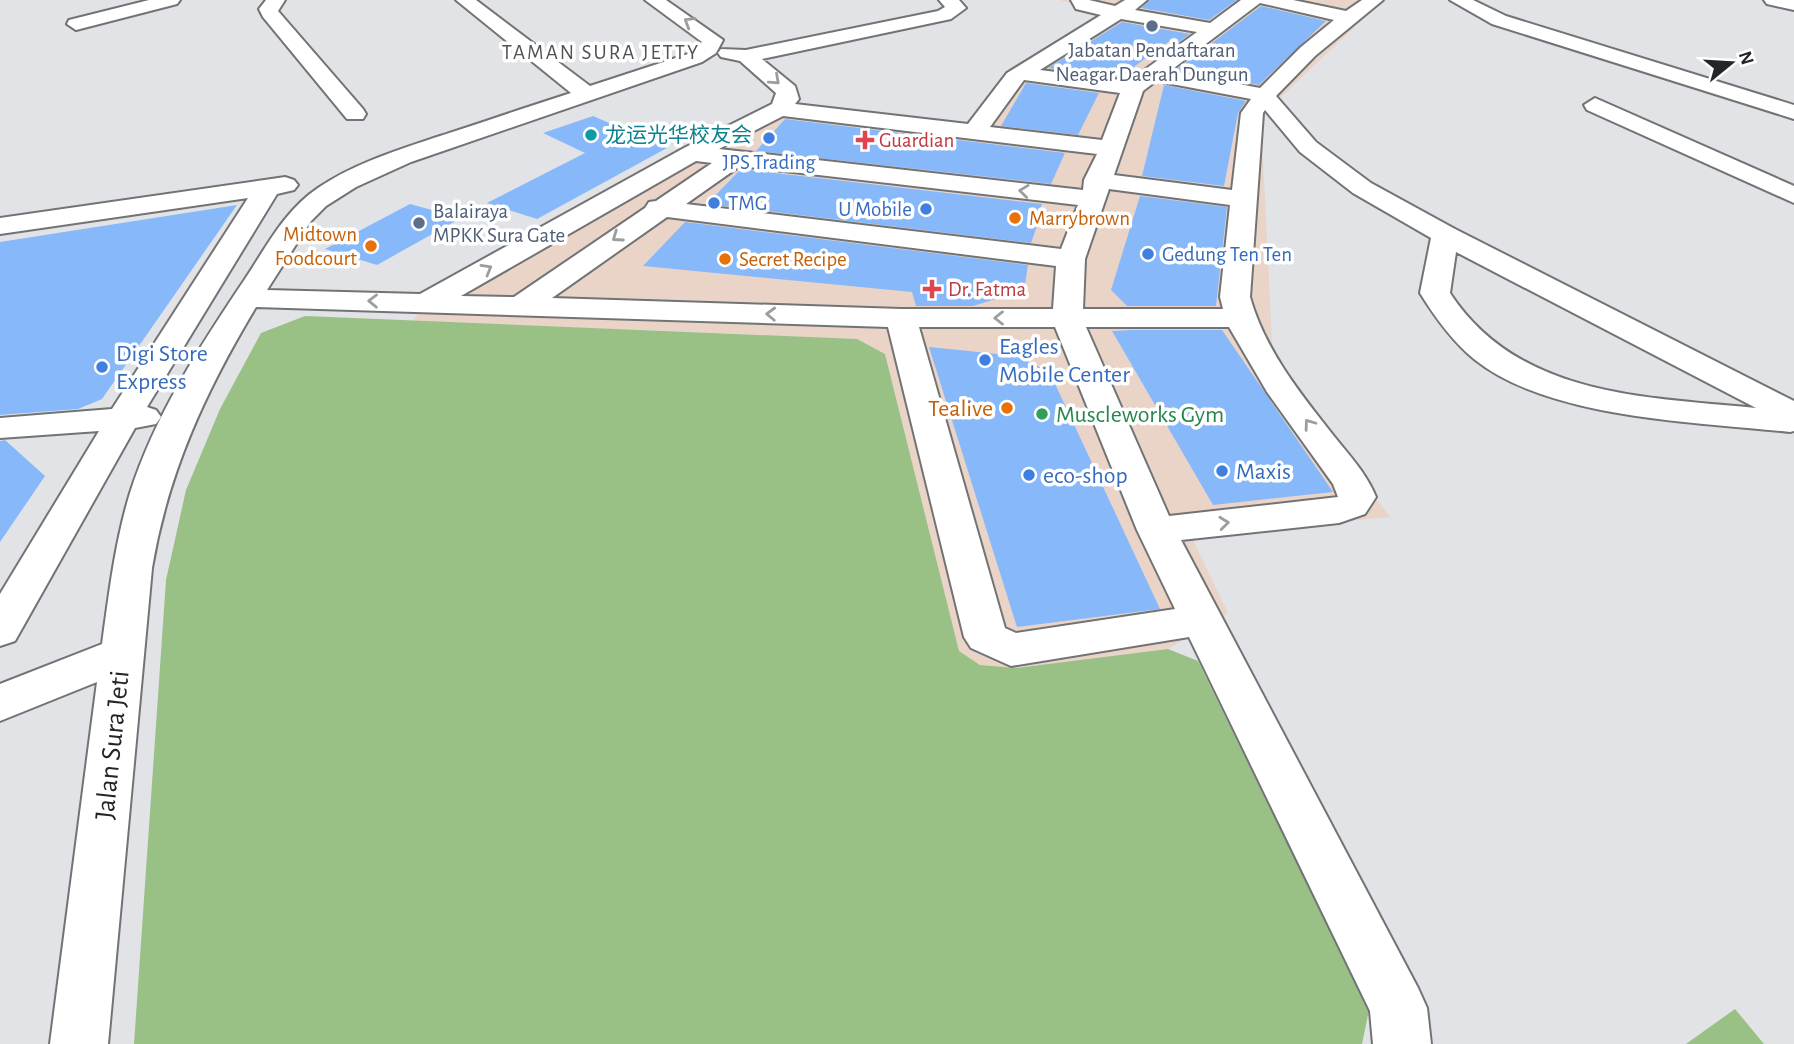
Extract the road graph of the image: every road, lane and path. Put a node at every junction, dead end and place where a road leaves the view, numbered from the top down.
1 (171, 0) edge
2 (276, 0) edge
3 (465, 0) edge
4 (654, 0) edge
5 (948, 0) edge
6 (1080, 0) edge
7 (1138, 0) edge
8 (1253, 0) edge
9 (1267, 0) edge
10 (1374, 0) edge
11 (1459, 0) edge
12 (1773, 0) edge
13 (1794, 5) edge
14 (1116, 13) junction
15 (1348, 17) junction
16 (76, 24) dead end
17 (1214, 29) junction
18 (709, 49) junction
19 (746, 56) junction
20 (1019, 73) junction
21 (1142, 81) junction
22 (587, 95) junction
23 (1264, 95) junction
24 (1595, 105) dead end
25 (780, 109) junction
26 (1794, 112) edge
27 (355, 114) dead end
28 (974, 133) junction
29 (1109, 148) junction
30 (692, 152) junction
31 (734, 158) junction
32 (362, 174) junction
33 (268, 187) junction
34 (1095, 190) junction
35 (1794, 195) edge
36 (1244, 199) junction
37 (658, 208) junction
38 (0, 226) edge
39 (1444, 235) junction
40 (1071, 259) junction
41 (247, 298) junction
42 (428, 302) junction
43 (520, 307) junction
44 (901, 318) junction
45 (1067, 318) junction
46 (1239, 318) junction
47 (1794, 414) edge
48 (123, 419) junction
49 (1794, 422) edge
50 (0, 428) edge
51 (172, 432) junction
52 (1156, 530) junction
53 (1202, 620) junction
54 (0, 630) edge
55 (121, 654) junction
56 (0, 703) edge
57 (79, 1044) edge
58 (1402, 1044) edge

1 - 16 street
2 - 27 street
3 - 22 street
18 -> 4 street
5 - 19 street
6 - 14 street
7 - 14 street
8 - 17 street
9 - 15 street
10 - 15 street
11 - 26 street
12 - 13 street
14 - 17 street
14 - 20 street
15 - 23 street
17 - 21 street
18 - 19 street
18 - 22 street
19 -> 25 street
20 - 21 street
20 - 28 street
21 - 23 street
21 - 29 street
22 - 32 street
23 - 36 street
23 - 39 street
24 - 35 street
25 - 28 street
25 - 30 street
28 - 29 street
29 - 34 street
30 - 31 street
42 -> 30 street
34 -> 31 street
31 - 37 street
32 - 33 street
32 - 41 street, Jalan Sura Jeti
33 - 38 street
33 - 48 street
34 - 36 street
34 - 40 street
36 - 46 street
37 - 40 street
37 -> 43 street
39 - 47 street
39 - 49 street
40 - 45 street
42 -> 41 street
41 - 51 street, Jalan Sura Jeti
42 - 43 street
44 -> 43 street
45 -> 44 street
44 - 53 street
45 - 46 street
45 - 52 street
52 -> 46 street
48 - 50 street
48 - 51 street
48 - 54 street
51 - 55 street, Jalan Sura Jeti
52 - 53 street
53 - 58 street
55 - 56 street
55 - 57 street, Jalan Sura Jeti

